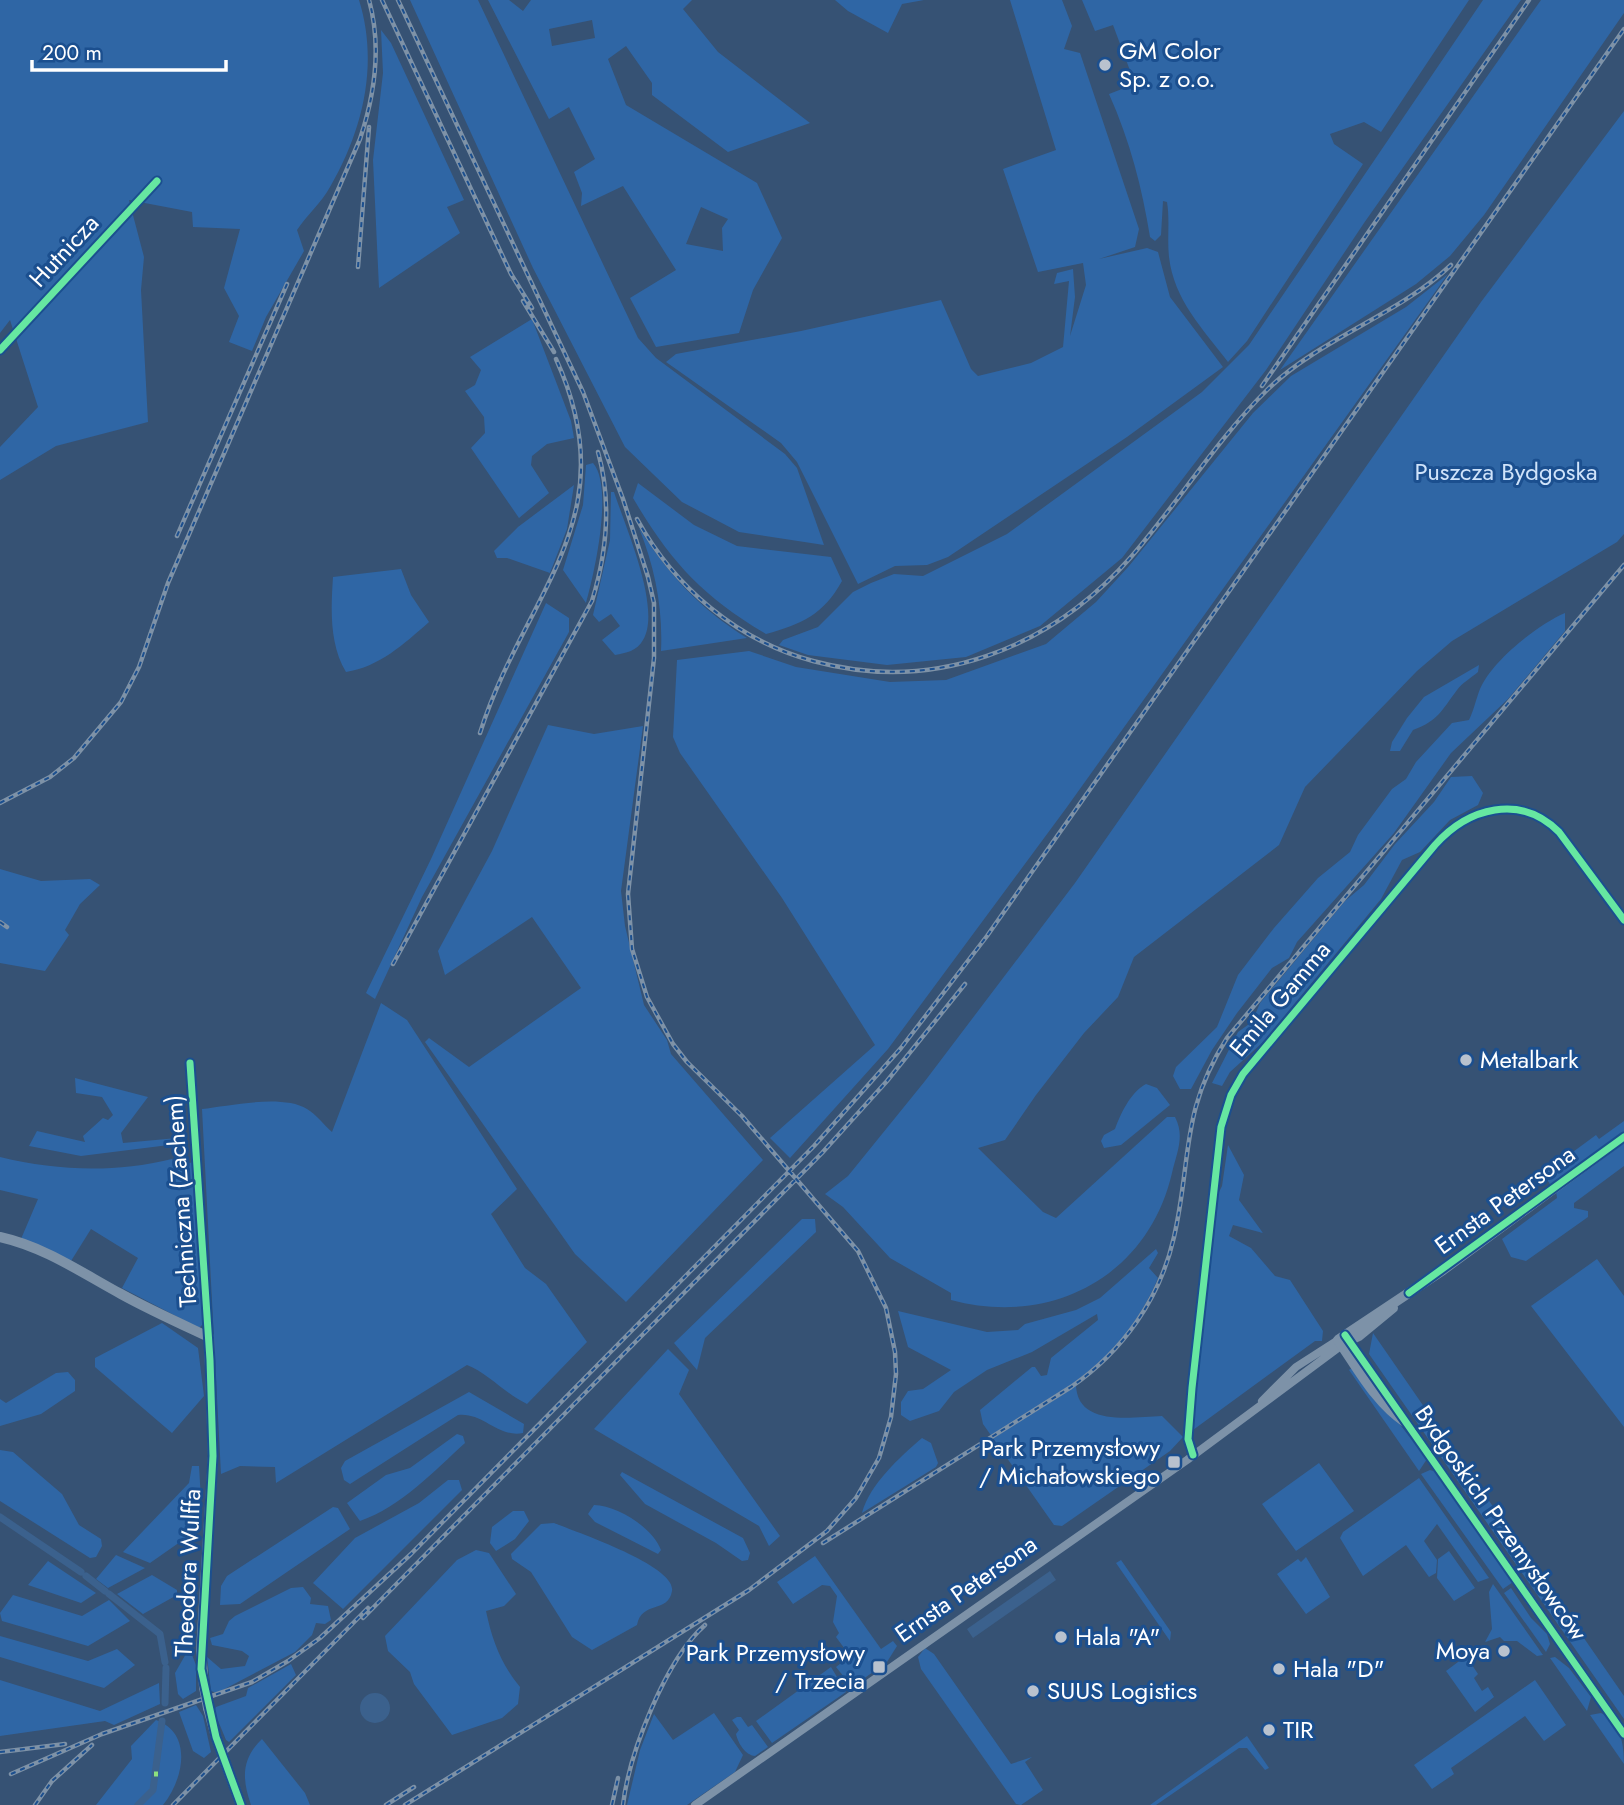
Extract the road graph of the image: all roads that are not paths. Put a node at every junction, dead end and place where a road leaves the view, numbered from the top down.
1 (158, 181) dead end
2 (0, 351) edge
3 (1624, 920) edge
4 (190, 1063) dead end
5 (1624, 1137) edge
6 (0, 1237) edge
7 (209, 1337) junction
8 (1343, 1340) junction
9 (1193, 1455) junction
10 (1624, 1734) edge
11 (241, 1805) edge
12 (695, 1805) edge

1 - 2 street, Hutnicza
3 - 9 street, Emila Gamma
4 - 7 street, Techniczna (Zachem)
5 - 8 street, Ernsta Petersona
6 - 7 street
7 - 11 street, Theodora Wulffa, bridge
8 - 9 street, Ernsta Petersona
8 - 10 street, Bydgoskich Przemysłowców
9 - 12 street, Ernsta Petersona

